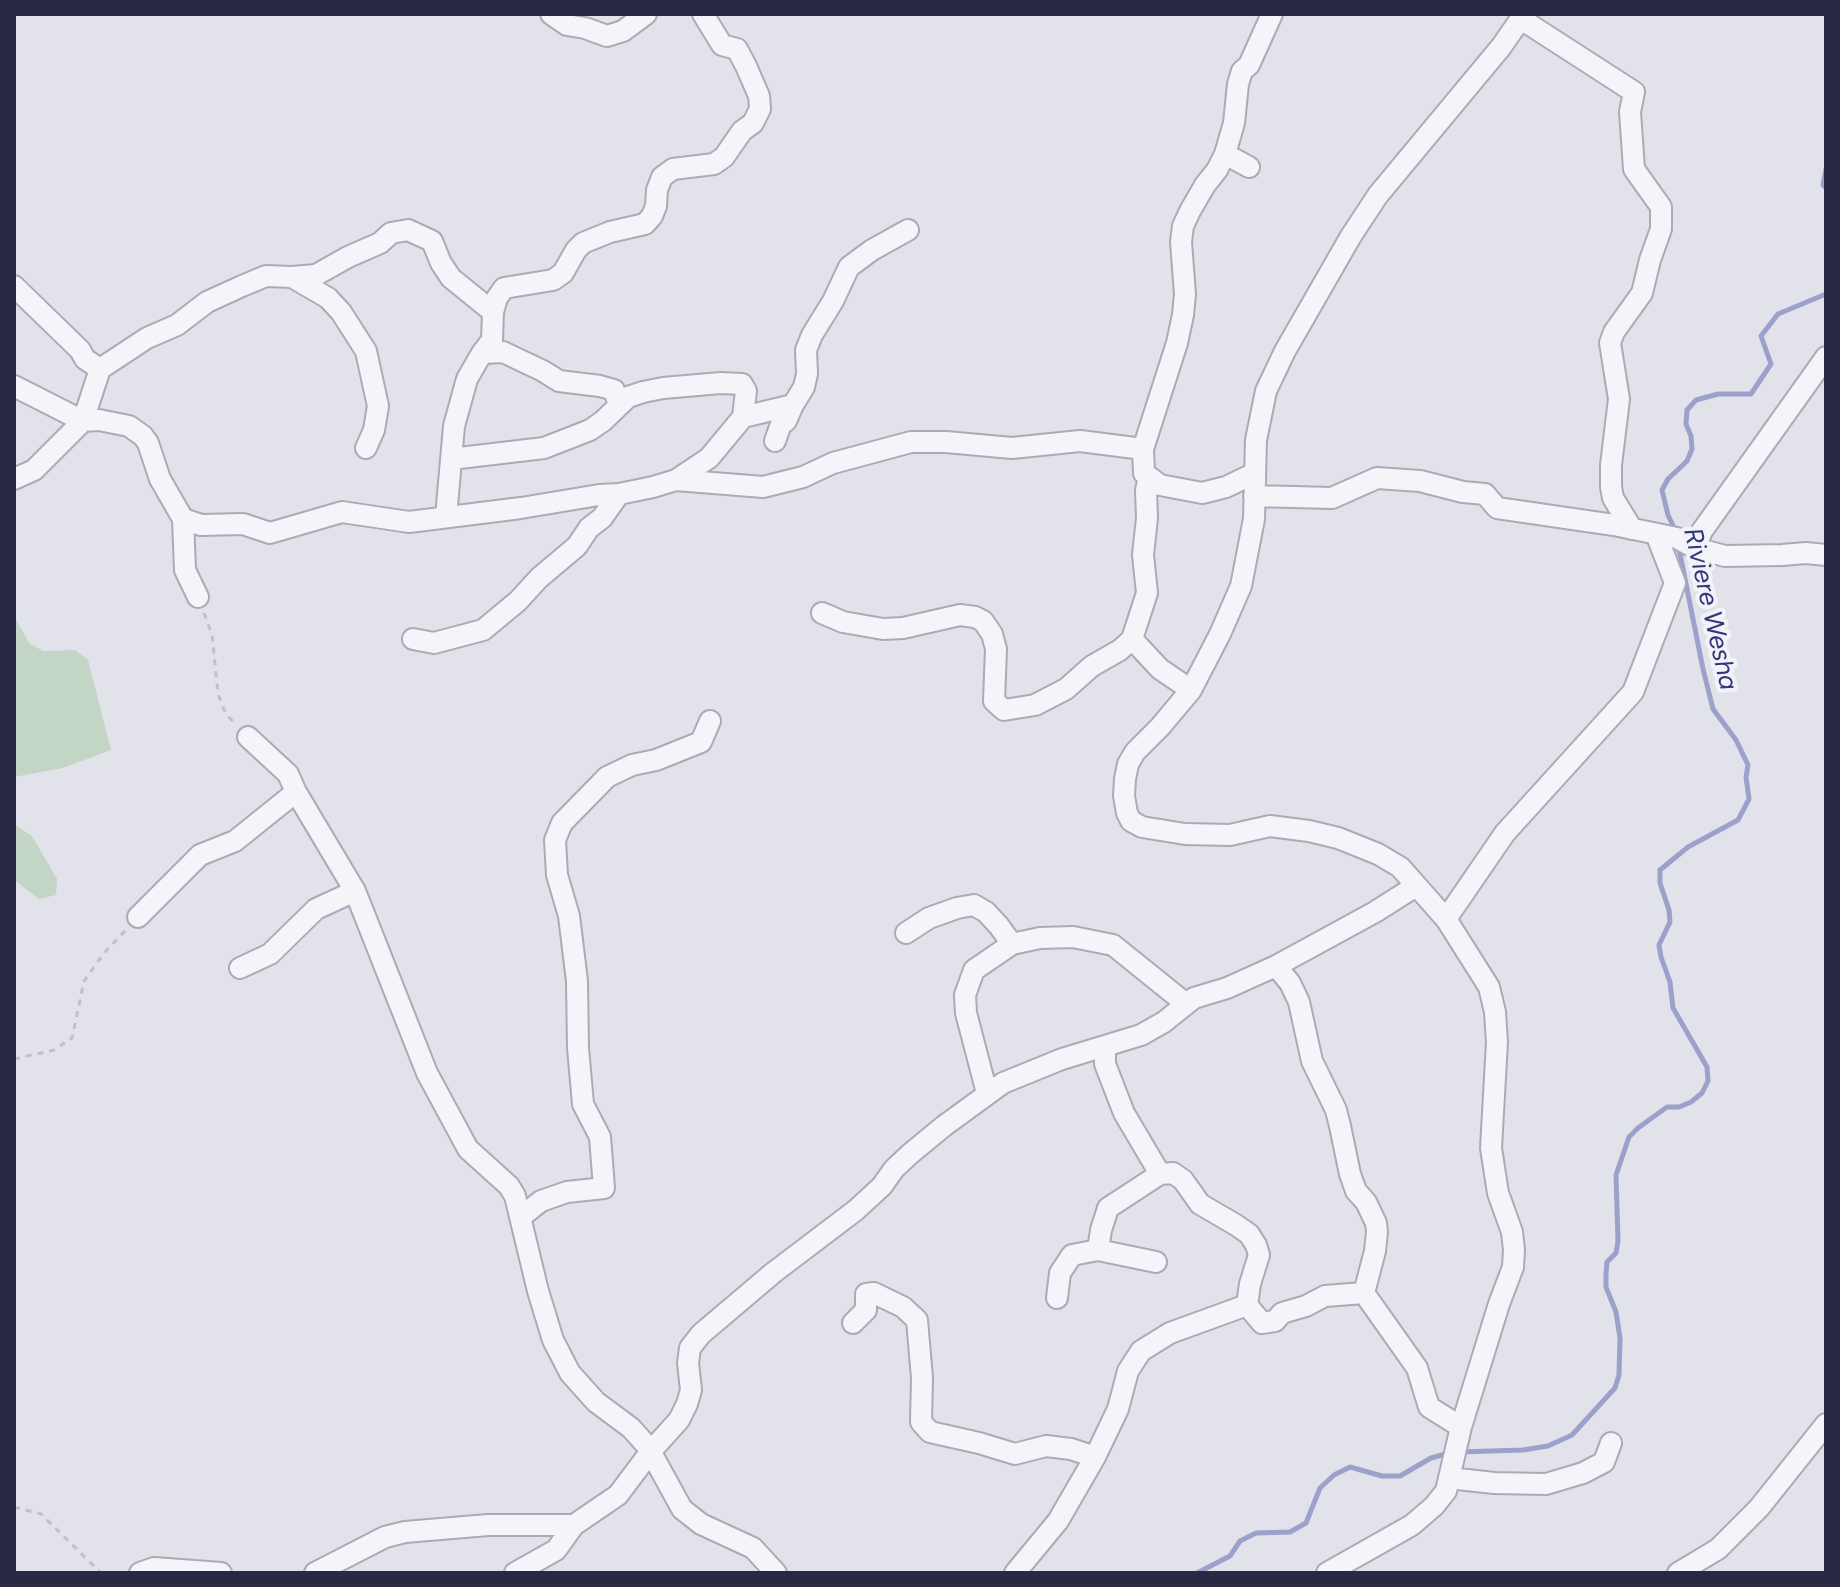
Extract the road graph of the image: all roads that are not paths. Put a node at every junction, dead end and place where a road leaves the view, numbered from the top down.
1 (551, 14) edge
2 (646, 14) edge
3 (703, 14) edge
4 (1272, 14) edge
5 (1522, 16) edge
6 (1225, 154) junction
7 (1249, 167) dead end
8 (908, 230) dead end
9 (292, 277) junction
10 (14, 286) edge
11 (493, 312) junction
12 (482, 353) junction
13 (1826, 357) edge
14 (100, 369) junction
15 (14, 386) edge
16 (619, 405) junction
17 (793, 405) junction
18 (743, 417) junction
19 (83, 421) junction
20 (775, 441) dead end
21 (366, 448) dead end
22 (1143, 449) junction
23 (451, 459) junction
24 (1255, 473) junction
25 (1149, 477) junction
26 (14, 479) edge
27 (676, 480) junction
28 (619, 494) junction
29 (1254, 496) junction
30 (446, 517) junction
31 (183, 519) junction
32 (1632, 529) junction
33 (1656, 534) junction
34 (1695, 548) junction
35 (1826, 555) edge
36 (198, 597) road end
37 (822, 613) dead end
38 (413, 639) dead end
39 (1132, 639) junction
40 (1191, 690) junction
41 (710, 721) dead end
42 (248, 737) road end
43 (296, 792) junction
44 (1416, 886) junction
45 (355, 891) junction
46 (138, 917) road end
47 (1446, 919) junction
48 (906, 933) dead end
49 (1012, 944) junction
50 (1276, 966) junction
51 (240, 968) dead end
52 (1185, 1003) junction
53 (1105, 1046) junction
54 (987, 1093) junction
55 (1160, 1174) junction
56 (522, 1216) junction
57 (1098, 1250) junction
58 (1156, 1262) dead end
59 (1364, 1293) junction
60 (1057, 1298) dead end
61 (1247, 1305) junction
62 (853, 1323) dead end
63 (1826, 1424) edge
64 (1459, 1435) junction
65 (1611, 1443) dead end
66 (651, 1451) junction
67 (1095, 1457) junction
68 (1451, 1473) junction
69 (574, 1525) junction
70 (140, 1573) edge
71 (221, 1573) edge
72 (315, 1573) edge
73 (515, 1573) edge
74 (776, 1573) edge
75 (1015, 1573) edge
76 (1327, 1573) edge
77 (1678, 1573) edge

1 - 2 street
3 - 11 street
4 - 6 street
5 - 24 street
5 - 32 street
6 - 7 street
6 - 22 street
8 - 17 street
9 - 11 street
9 - 14 street
9 - 21 street
10 - 14 street
11 - 12 street
12 - 16 street
12 - 23 street
13 - 34 street
14 - 19 street
15 - 19 street
16 - 18 street
16 - 23 street
17 - 18 street
17 - 20 street
18 - 27 street
19 - 26 street
19 - 31 street
22 - 25 street
22 - 27 street
23 - 30 street
24 - 25 street
24 - 29 street
25 - 39 street
27 - 28 street
28 - 30 street
28 - 38 street
29 - 32 street
29 - 40 street
30 - 31 street
31 - 36 street
32 - 33 street
33 - 34 street
33 - 47 street
34 - 35 street
37 - 39 street
39 - 40 street
40 - 44 street
41 - 56 street
42 - 43 street
43 - 45 street
43 - 46 street
44 - 47 street
44 - 50 street
45 - 51 street
45 - 56 street
47 - 64 street
48 - 49 street
49 - 52 street
49 - 54 street
50 - 52 street
50 - 59 street
52 - 53 street
53 - 54 street
53 - 55 street
54 - 66 street
55 - 57 street
55 - 61 street
56 - 66 street
57 - 58 street
57 - 60 street
59 - 61 street
59 - 64 street
61 - 67 street
62 - 67 street
63 - 77 street
64 - 68 street
65 - 68 street
66 - 69 street
66 - 74 street
67 - 75 street
68 - 76 street
69 - 72 street
69 - 73 street
70 - 71 street

